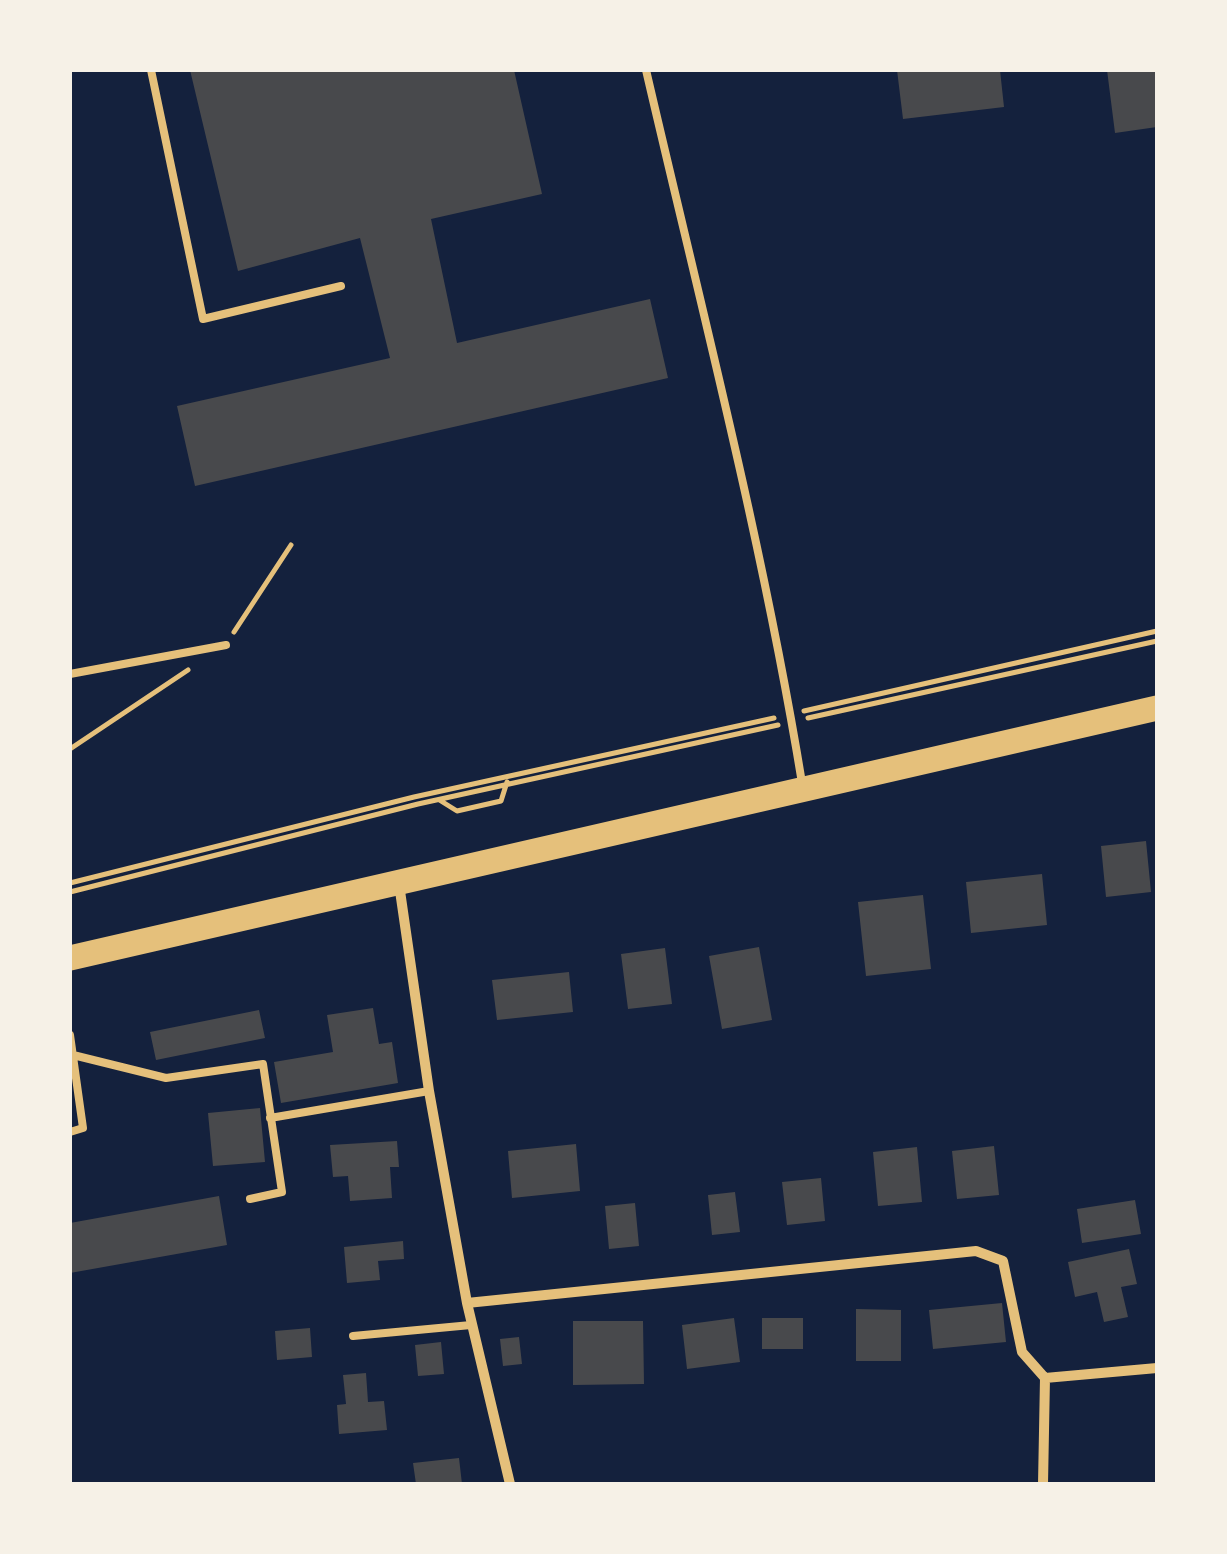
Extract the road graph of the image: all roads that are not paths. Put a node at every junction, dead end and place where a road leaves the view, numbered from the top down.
1 (151, 70) edge
2 (646, 70) edge
3 (341, 286) dead end
4 (226, 645) dead end
5 (70, 674) edge
6 (1157, 708) edge
7 (803, 788) junction
8 (398, 883) junction
9 (70, 958) edge
10 (70, 1035) edge
11 (73, 1055) junction
12 (429, 1091) junction
13 (270, 1118) junction
14 (70, 1132) edge
15 (250, 1199) dead end
16 (467, 1303) junction
17 (471, 1325) junction
18 (353, 1336) dead end
19 (1157, 1368) edge
20 (1045, 1378) junction
21 (510, 1484) edge
22 (1042, 1484) edge

1 - 3 lane
2 - 7 lane
4 - 5 lane
6 - 7 main road
7 - 8 main road
8 - 9 main road
8 - 12 street
10 - 11 lane
11 - 13 lane
11 - 14 lane
12 - 13 lane
12 - 16 street
13 - 15 lane
16 - 17 street
16 - 20 street
17 - 18 lane
17 - 21 street
19 - 20 street
20 - 22 street

